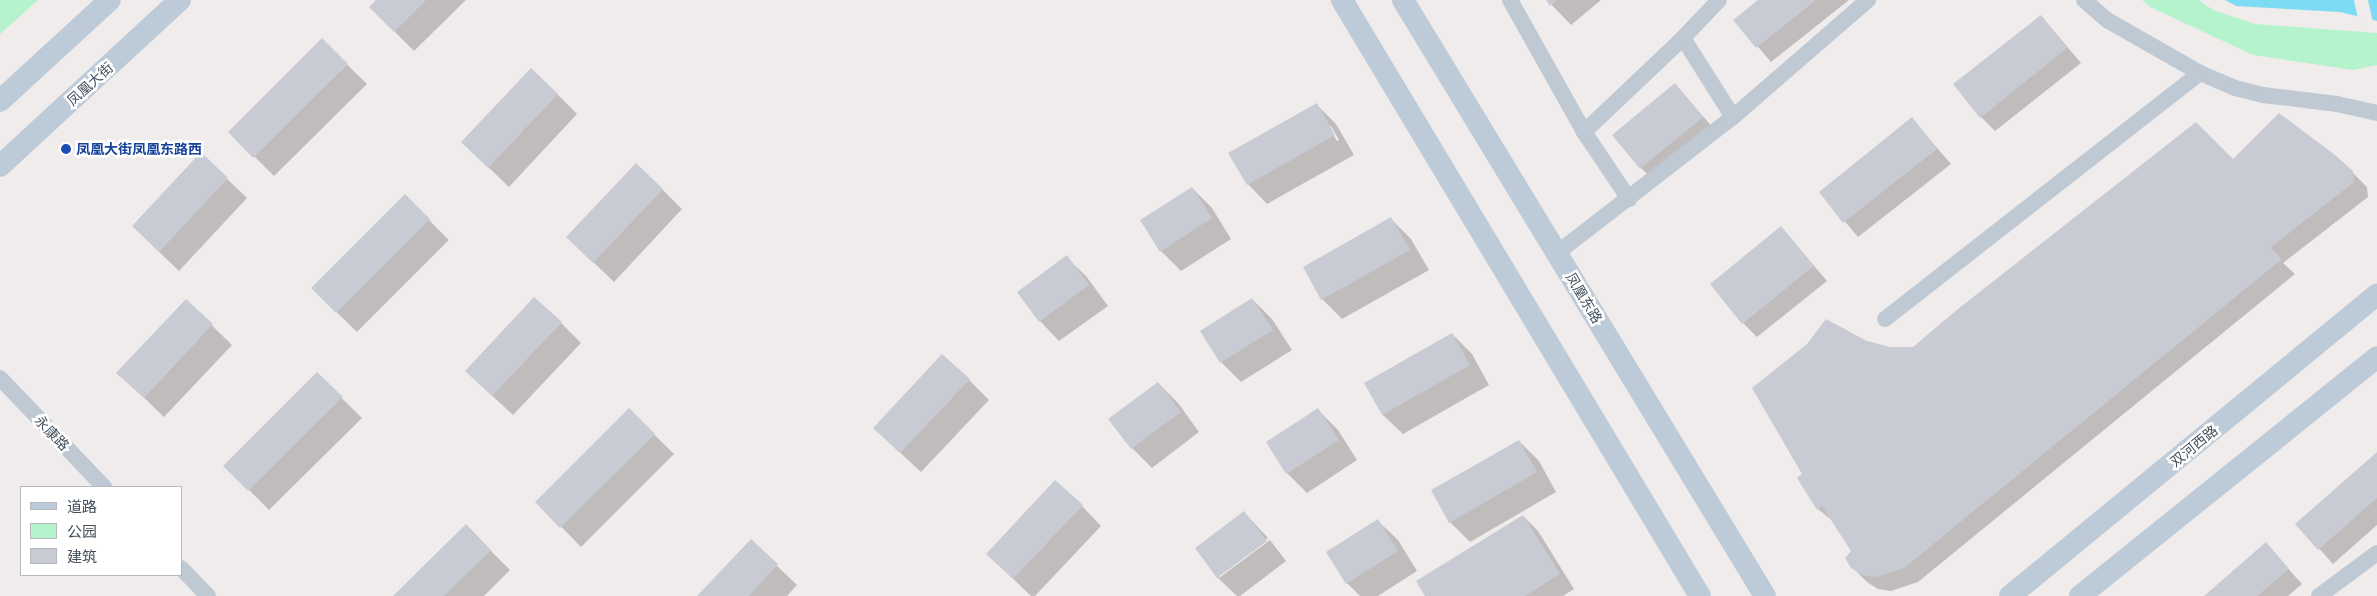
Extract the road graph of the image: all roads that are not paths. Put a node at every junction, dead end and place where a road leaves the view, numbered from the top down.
1 (110, 0) edge
2 (180, 0) edge
3 (1342, 0) edge
4 (1403, 0) edge
5 (1510, 0) edge
6 (1719, 0) edge
7 (1868, 0) edge
8 (2084, 0) edge
9 (1684, 38) junction
10 (2200, 73) junction
11 (0, 101) edge
12 (2377, 113) edge
13 (1733, 117) junction
14 (1584, 132) junction
15 (0, 166) edge
16 (1629, 199) junction
17 (1557, 254) junction
18 (2377, 296) edge
19 (1885, 319) dead end
20 (2377, 357) edge
21 (0, 378) edge
22 (103, 486) edge
23 (2377, 553) edge
24 (182, 569) edge
25 (208, 596) edge
26 (1700, 596) edge
27 (1765, 596) edge
28 (2010, 596) edge
29 (2080, 596) edge
30 (2319, 596) edge

1 - 11 street
2 - 15 street, 凤凰大街
3 - 26 street
4 - 17 street, 凤凰东路
5 - 14 street
6 - 9 street
7 - 13 street
8 - 10 street
9 - 13 street
9 - 14 street
10 - 12 street
10 - 19 street
13 - 16 street
14 - 16 street
16 - 17 street
17 - 27 street, 凤凰东路
18 - 28 street, 双河西路
20 - 29 street
21 - 22 street, 永康路
23 - 30 street
24 - 25 street

